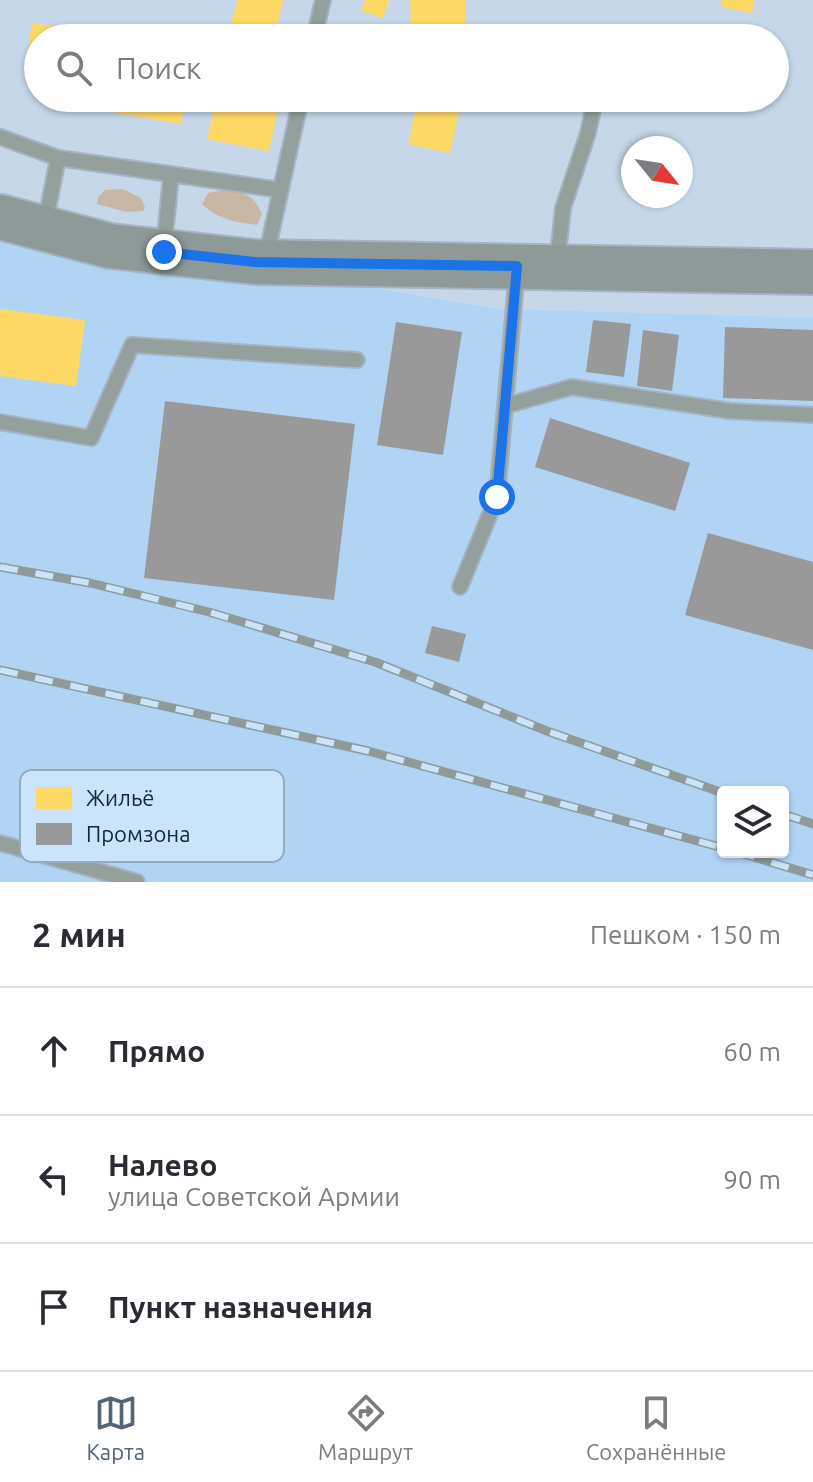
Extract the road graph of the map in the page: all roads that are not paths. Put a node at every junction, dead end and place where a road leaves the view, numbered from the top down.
1 (323, 0) edge
2 (317, 24) edge
3 (298, 112) edge
4 (592, 112) edge
5 (0, 137) edge
6 (58, 158) junction
7 (171, 175) junction
8 (281, 190) junction
9 (0, 217) edge
10 (45, 228) junction
11 (164, 252) junction
12 (265, 262) junction
13 (537, 267) junction
14 (813, 272) edge
15 (357, 360) dead end
16 (505, 406) junction
17 (813, 415) edge
18 (0, 422) edge
19 (460, 587) dead end
20 (0, 843) edge
21 (20, 849) edge
22 (67, 862) edge
23 (137, 882) edge

1 - 2 lane
3 - 8 lane
4 - 13 lane
5 - 6 lane
6 - 7 lane
6 - 10 lane
7 - 8 lane
7 - 11 lane
8 - 12 lane
9 - 10 main road
10 - 11 main road
11 - 12 main road
12 - 13 main road
13 - 14 main road
13 - 16 lane
15 - 18 lane
16 - 17 lane
16 - 19 lane
20 - 21 lane
22 - 23 lane

